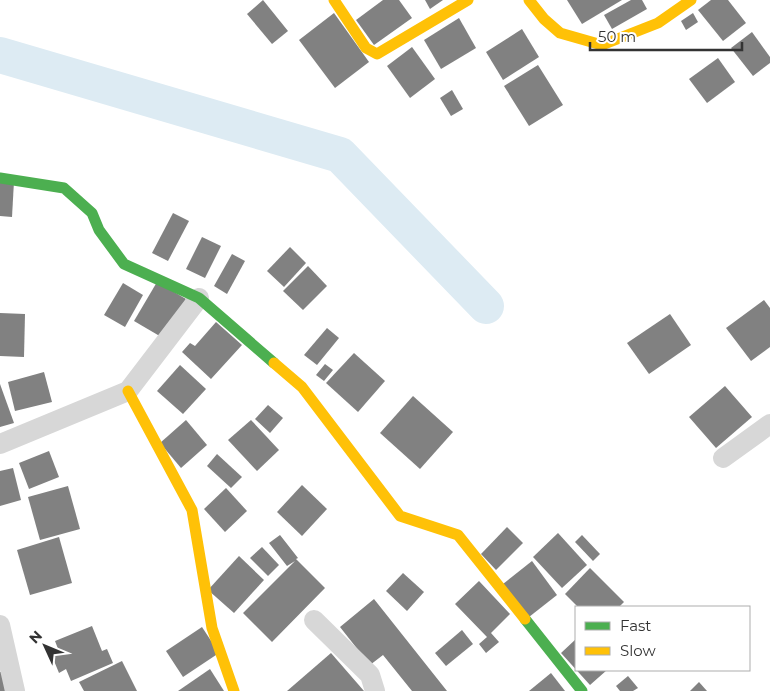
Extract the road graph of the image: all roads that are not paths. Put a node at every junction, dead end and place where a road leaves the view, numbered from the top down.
1 (334, 0) edge
2 (468, 0) edge
3 (529, 0) edge
4 (691, 0) edge
5 (0, 178) edge
6 (199, 298) junction
7 (128, 391) junction
8 (770, 424) edge
9 (0, 444) edge
10 (723, 458) dead end
11 (314, 620) dead end
12 (0, 625) edge
13 (15, 691) edge
14 (234, 691) edge
15 (375, 691) edge
16 (582, 691) edge

1 - 2 street
3 - 4 street
5 - 6 street
6 - 7 street
6 - 16 street
7 - 9 street
7 - 14 street
8 - 10 street
11 - 15 street
12 - 13 street

